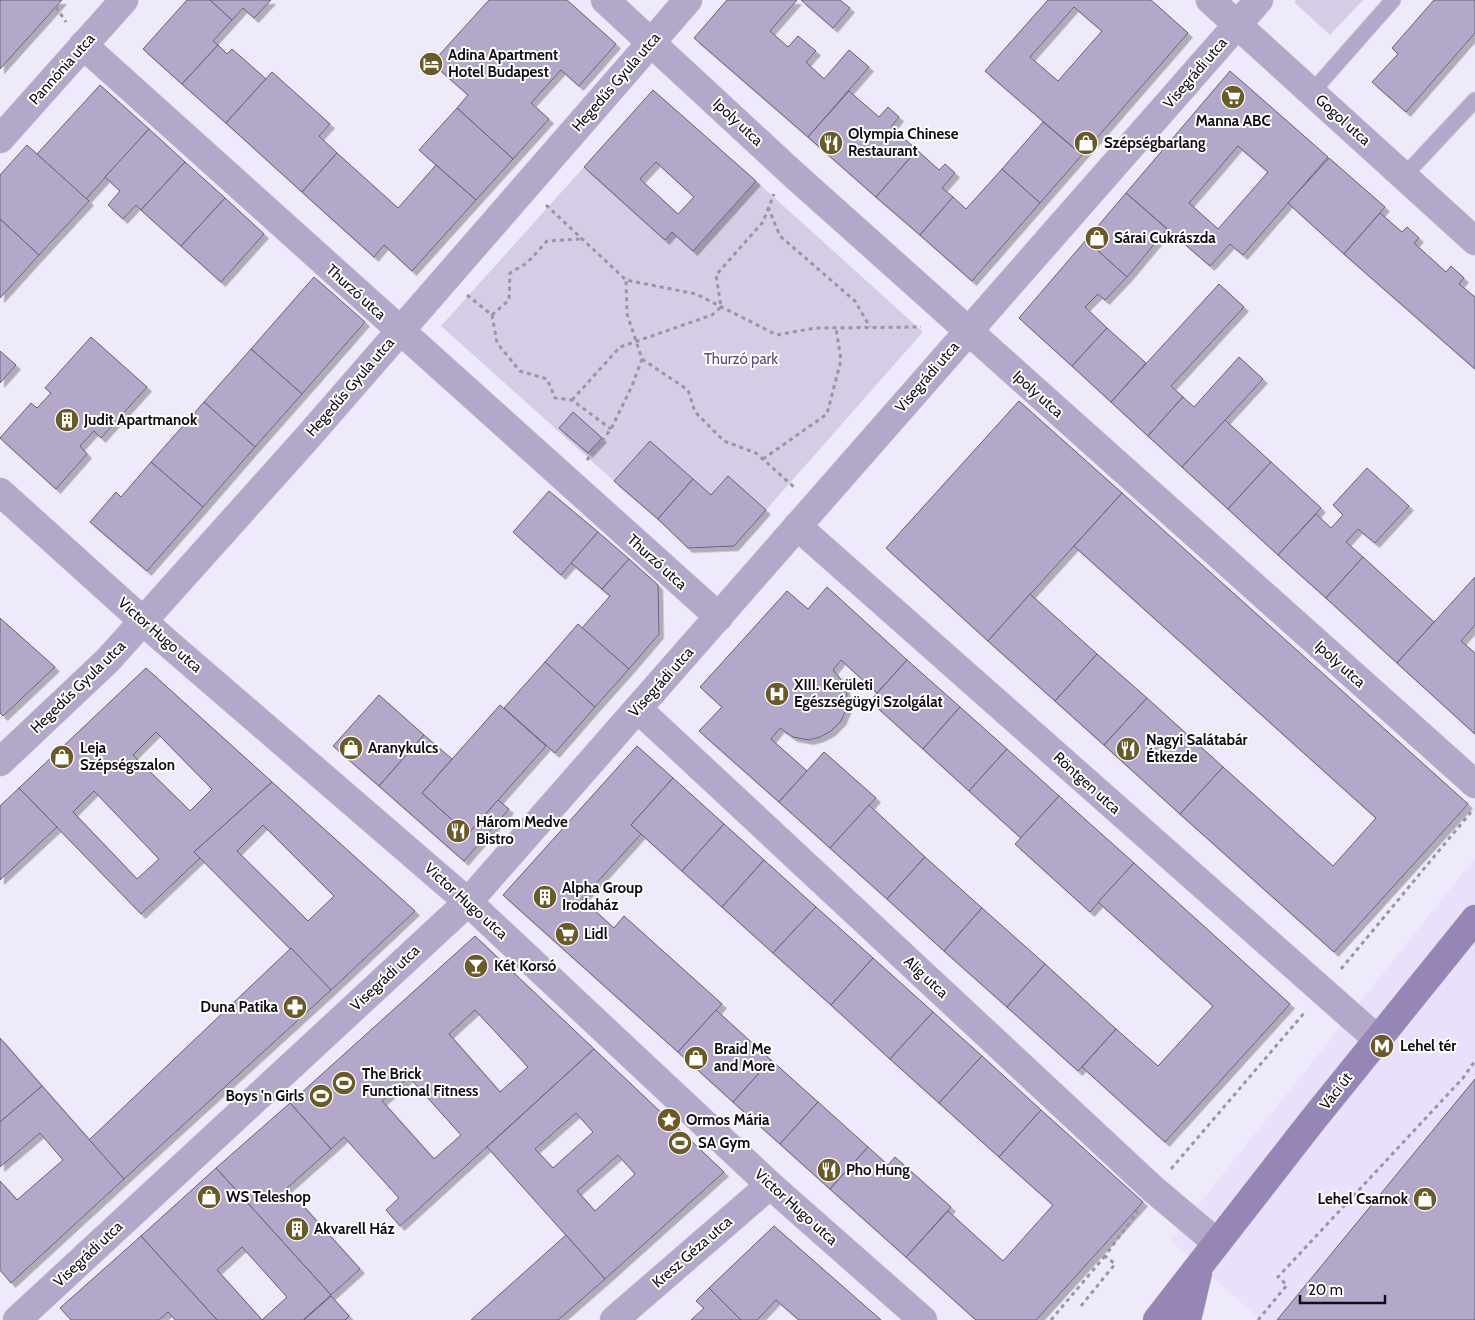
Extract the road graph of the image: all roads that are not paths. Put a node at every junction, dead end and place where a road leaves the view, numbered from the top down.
1 (124, 0) edge
2 (605, 0) edge
3 (688, 0) edge
4 (1210, 0) edge
5 (1259, 0) edge
6 (1393, 0) edge
7 (1238, 25) junction
8 (651, 42) junction
9 (83, 45) junction
10 (1312, 92) junction
11 (1475, 100) edge
12 (0, 139) edge
13 (1404, 176) junction
14 (1475, 241) edge
15 (399, 331) junction
16 (968, 331) junction
17 (0, 492) edge
18 (806, 516) junction
19 (719, 617) junction
20 (143, 621) junction
21 (638, 709) junction
22 (0, 762) edge
23 (1475, 784) edge
24 (468, 902) junction
25 (1475, 919) edge
26 (1377, 1039) junction
27 (770, 1184) junction
28 (1217, 1243) junction
29 (1200, 1265) junction
30 (17, 1320) edge
31 (614, 1320) edge
32 (924, 1320) edge
33 (1157, 1320) edge
34 (1187, 1320) edge

1 - 9 street, Pannónia utca
2 - 8 street, Ipoly utca
3 - 8 street, Hegedűs Gyula utca
4 - 7 street, Gogol utca
5 - 7 street, Visegrádi utca
6 - 10 lane
7 - 10 street, Gogol utca
7 - 16 street, Visegrádi utca
8 - 15 street, Hegedűs Gyula utca
8 - 16 street, Ipoly utca
9 - 12 street, Pannónia utca
9 - 15 street, Thurzó utca
10 - 13 street, Gogol utca
11 - 13 lane
13 - 14 street, Gogol utca
15 - 19 street, Thurzó utca
15 - 20 street, Hegedűs Gyula utca
16 - 18 street, Visegrádi utca
16 - 23 street, Ipoly utca
17 - 20 street, Victor Hugo utca
18 - 19 street, Visegrádi utca
18 - 26 street, Röntgen utca
19 - 21 street, Visegrádi utca
20 - 22 street, Hegedűs Gyula utca
20 - 24 street, Victor Hugo utca
21 - 24 street, Visegrádi utca
21 - 28 street, Alig utca
24 - 27 street, Victor Hugo utca
24 - 30 street, Visegrádi utca
25 - 26 main road, Váci út
26 - 28 main road, Váci út
27 - 31 street, Kresz Géza utca
27 - 32 street, Victor Hugo utca
28 - 29 main road, Váci út
29 - 33 main road, Váci út
29 - 34 main road, Váci út

